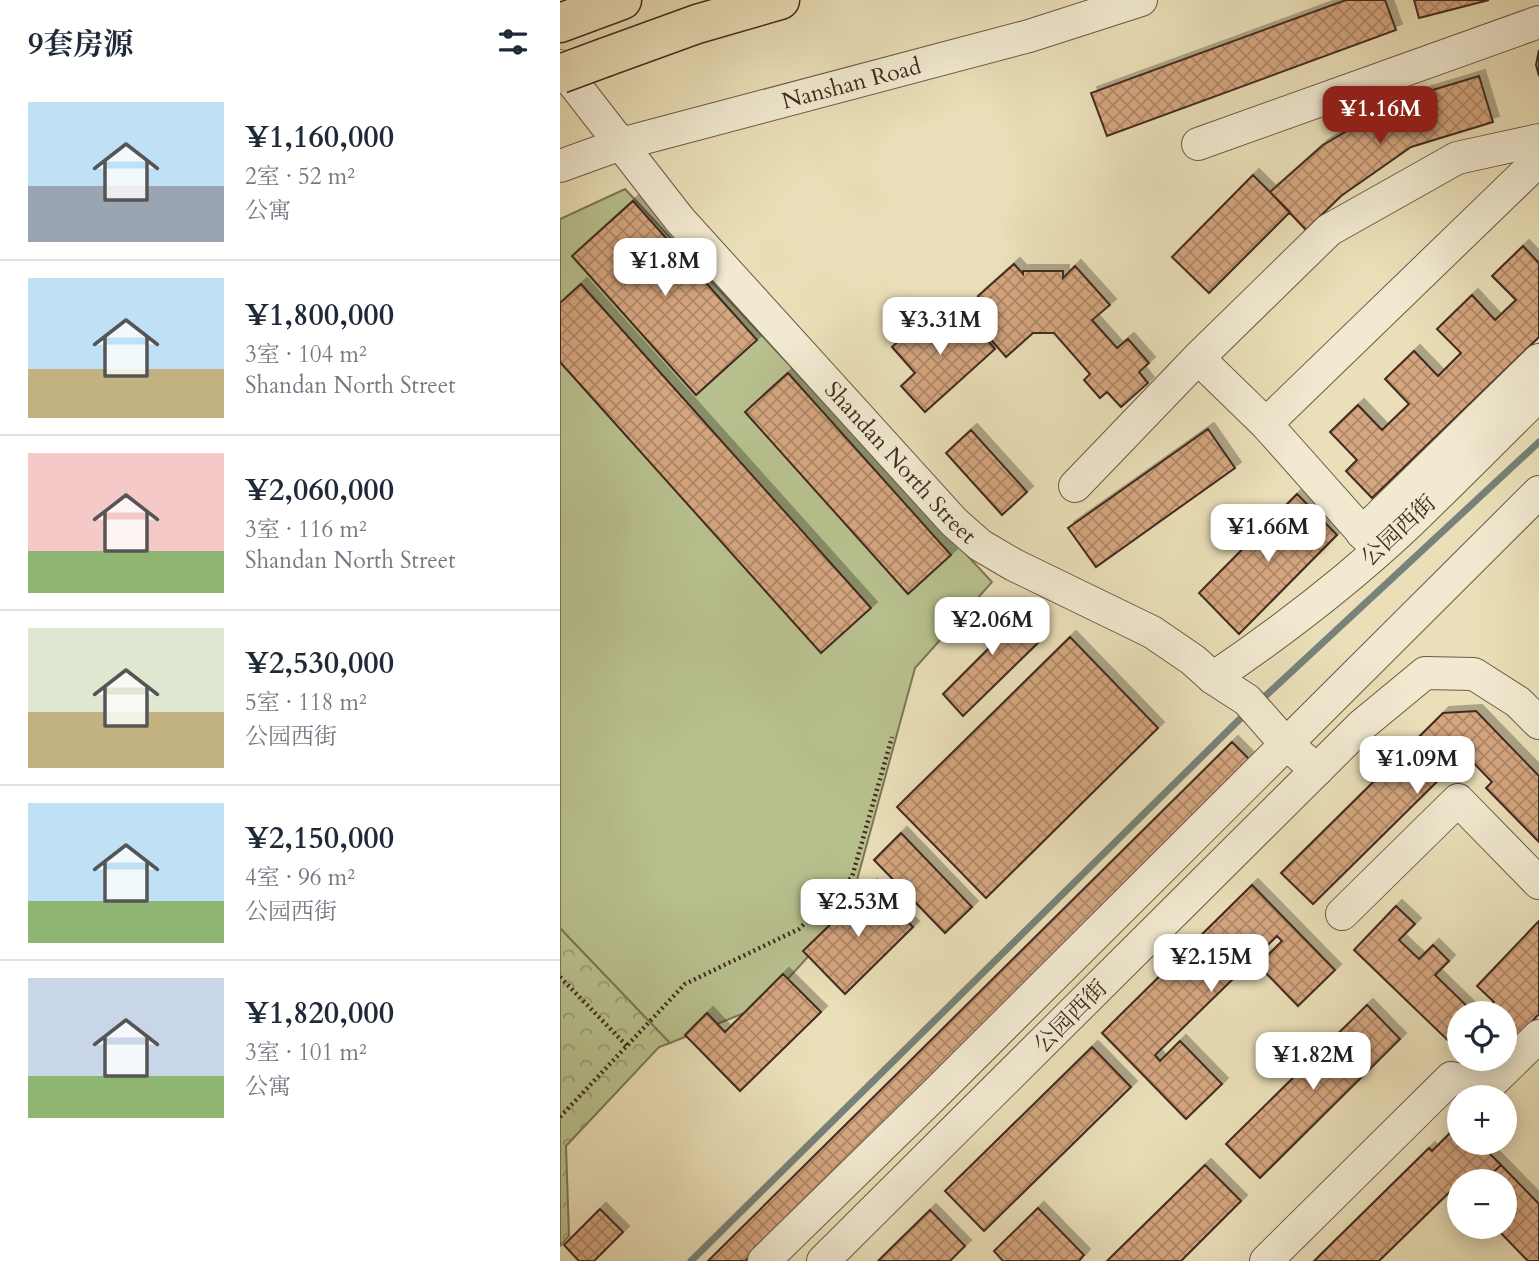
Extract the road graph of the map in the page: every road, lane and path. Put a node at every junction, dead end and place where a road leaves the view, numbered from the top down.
1 (622, 0) edge
2 (780, 0) edge
3 (1141, 0) edge
4 (571, 19) edge
5 (1539, 22) edge
6 (560, 66) edge
7 (560, 74) edge
8 (1539, 140) edge
9 (621, 144) junction
10 (1198, 144) dead end
11 (1539, 160) edge
12 (560, 166) edge
13 (1198, 358) junction
14 (1539, 360) edge
15 (1539, 394) edge
16 (1266, 424) junction
17 (1075, 486) dead end
18 (1539, 492) edge
19 (1370, 542) junction
20 (1213, 678) junction
21 (1539, 723) edge
22 (892, 737) dead end
23 (1281, 737) junction
24 (1317, 770) junction
25 (1539, 883) edge
26 (1342, 914) dead end
27 (560, 977) edge
28 (1539, 1036) edge
29 (627, 1046) junction
30 (560, 1117) edge
31 (764, 1261) edge
32 (823, 1261) edge
33 (1266, 1261) edge

1 - 4 highway
2 - 7 highway, bridge
3 - 9 street, Nanshan Road
5 - 10 street
6 - 9 street, Shandan North Street
8 - 13 street
9 - 12 street, Nanshan Road
9 - 20 street, Shandan North Street
11 - 16 street
13 - 16 street
13 - 17 street
14 - 19 street
15 - 19 street, 公园西街
16 - 19 street
18 - 23 street
19 - 20 street, 公园西街
20 - 23 street, Shandan North Street
21 - 24 street, 公园西街
22 - 29 path
23 - 24 street, Shandan North Street
23 - 31 street
24 - 32 street, 公园西街
25 - 26 street
27 - 29 path
28 - 33 street
29 - 30 path

